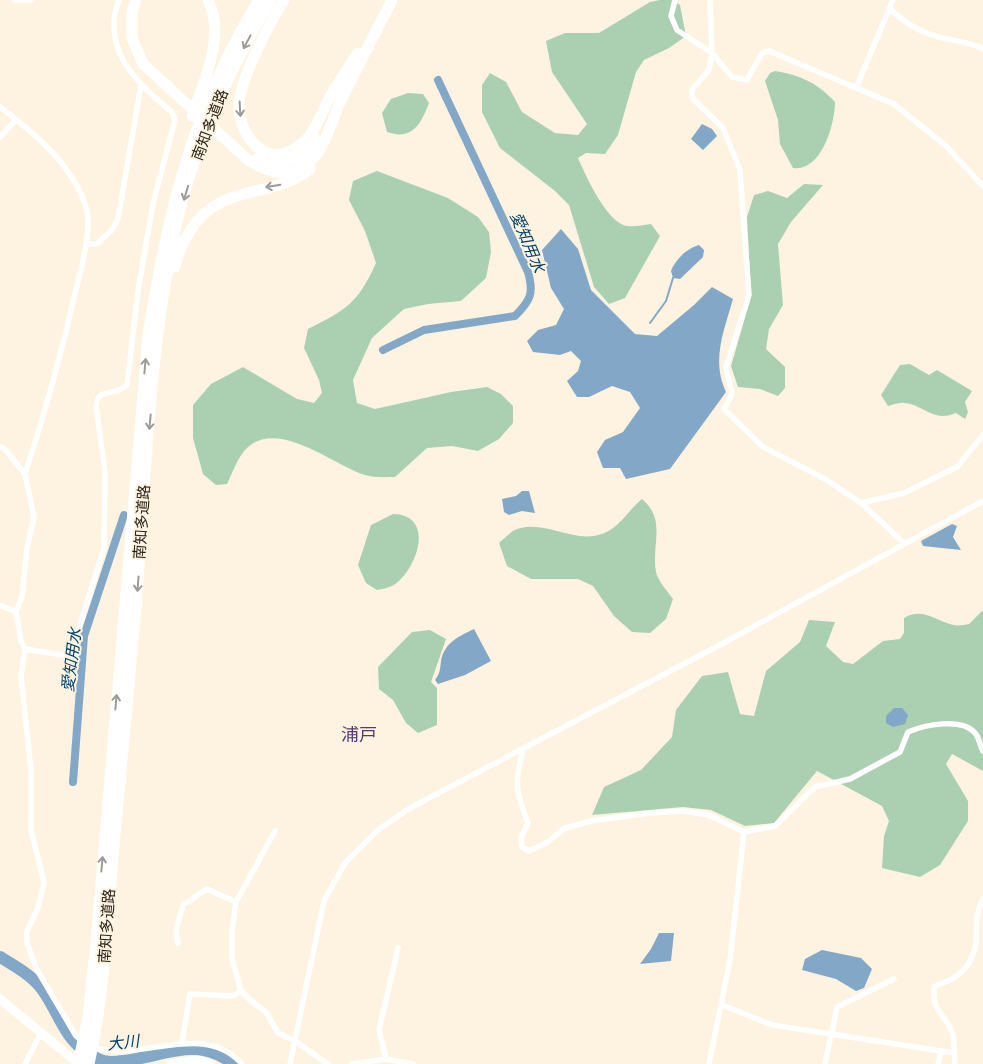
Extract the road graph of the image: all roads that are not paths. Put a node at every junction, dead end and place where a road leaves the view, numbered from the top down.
1 (15, 0) edge
2 (31, 0) edge
3 (119, 0) edge
4 (136, 0) edge
5 (145, 0) edge
6 (208, 0) edge
7 (259, 0) edge
8 (271, 0) edge
9 (284, 0) edge
10 (384, 0) edge
11 (392, 0) edge
12 (676, 0) edge
13 (710, 0) edge
14 (893, 0) edge
15 (890, 8) junction
16 (983, 49) edge
17 (712, 53) junction
18 (141, 85) junction
19 (856, 88) junction
20 (184, 99) junction
21 (0, 107) edge
22 (16, 120) junction
23 (322, 130) junction
24 (0, 137) edge
25 (983, 186) edge
26 (174, 198) junction
27 (86, 244) junction
28 (152, 402) junction
29 (983, 435) edge
30 (0, 447) edge
31 (25, 474) junction
32 (983, 501) edge
33 (861, 503) junction
34 (904, 543) junction
35 (0, 605) edge
36 (16, 612) junction
37 (25, 649) junction
38 (523, 750) junction
39 (983, 751) edge
40 (275, 831) dead end
41 (744, 832) junction
42 (983, 899) edge
43 (236, 902) junction
44 (178, 943) dead end
45 (398, 948) dead end
46 (894, 979) dead end
47 (241, 991) junction
48 (0, 999) edge
49 (722, 1004) junction
50 (93, 1018) junction
51 (41, 1033) junction
52 (831, 1034) junction
53 (294, 1041) junction
54 (182, 1043) junction
55 (941, 1052) junction
56 (954, 1053) junction
57 (386, 1059) junction
58 (26, 1064) edge
59 (78, 1064) edge
60 (89, 1064) edge
61 (171, 1064) edge
62 (211, 1064) edge
63 (242, 1064) edge
64 (290, 1064) edge
65 (328, 1064) edge
66 (352, 1064) edge
67 (413, 1064) edge
68 (709, 1064) edge
69 (825, 1064) edge
70 (938, 1064) edge
71 (955, 1064) edge

1 - 2 street
3 - 18 street
4 - 20 highway
5 - 20 highway
6 - 26 highway
7 - 26 highway, 南知多道路
8 -> 28 highway, 南知多道路
9 -> 23 highway
10 - 23 highway
11 - 23 highway
12 - 17 street
13 - 17 street
14 - 15 street
15 - 16 street
15 - 19 street
17 - 19 street
17 - 33 street
18 - 27 street
18 - 37 street
19 - 25 street
20 - 23 highway
21 - 22 street
22 - 24 street
22 - 27 street
23 -> 28 highway
50 -> 26 highway, 南知多道路
27 - 31 street
28 -> 50 highway, 南知多道路
29 - 33 street
30 - 31 street
31 - 36 street
32 - 34 street
33 - 34 street
34 - 38 street
35 - 36 street
36 - 37 street
37 - 54 street
38 - 41 street
38 - 53 street
39 - 41 street
40 - 43 street
41 - 49 street
42 - 56 street
43 - 44 street
43 - 47 street
45 - 57 street
46 - 52 street
47 - 53 street
47 - 54 street
48 - 51 main road
49 - 52 street
49 - 68 street
50 - 59 highway, 南知多道路
50 - 60 highway, 南知多道路
51 - 58 street
51 - 59 main road
52 - 55 street
52 - 69 street
53 - 64 street
53 - 65 street
54 - 63 street
55 - 56 street
55 - 70 street
56 - 71 street
57 - 66 street
57 - 67 street
61 - 62 main road

